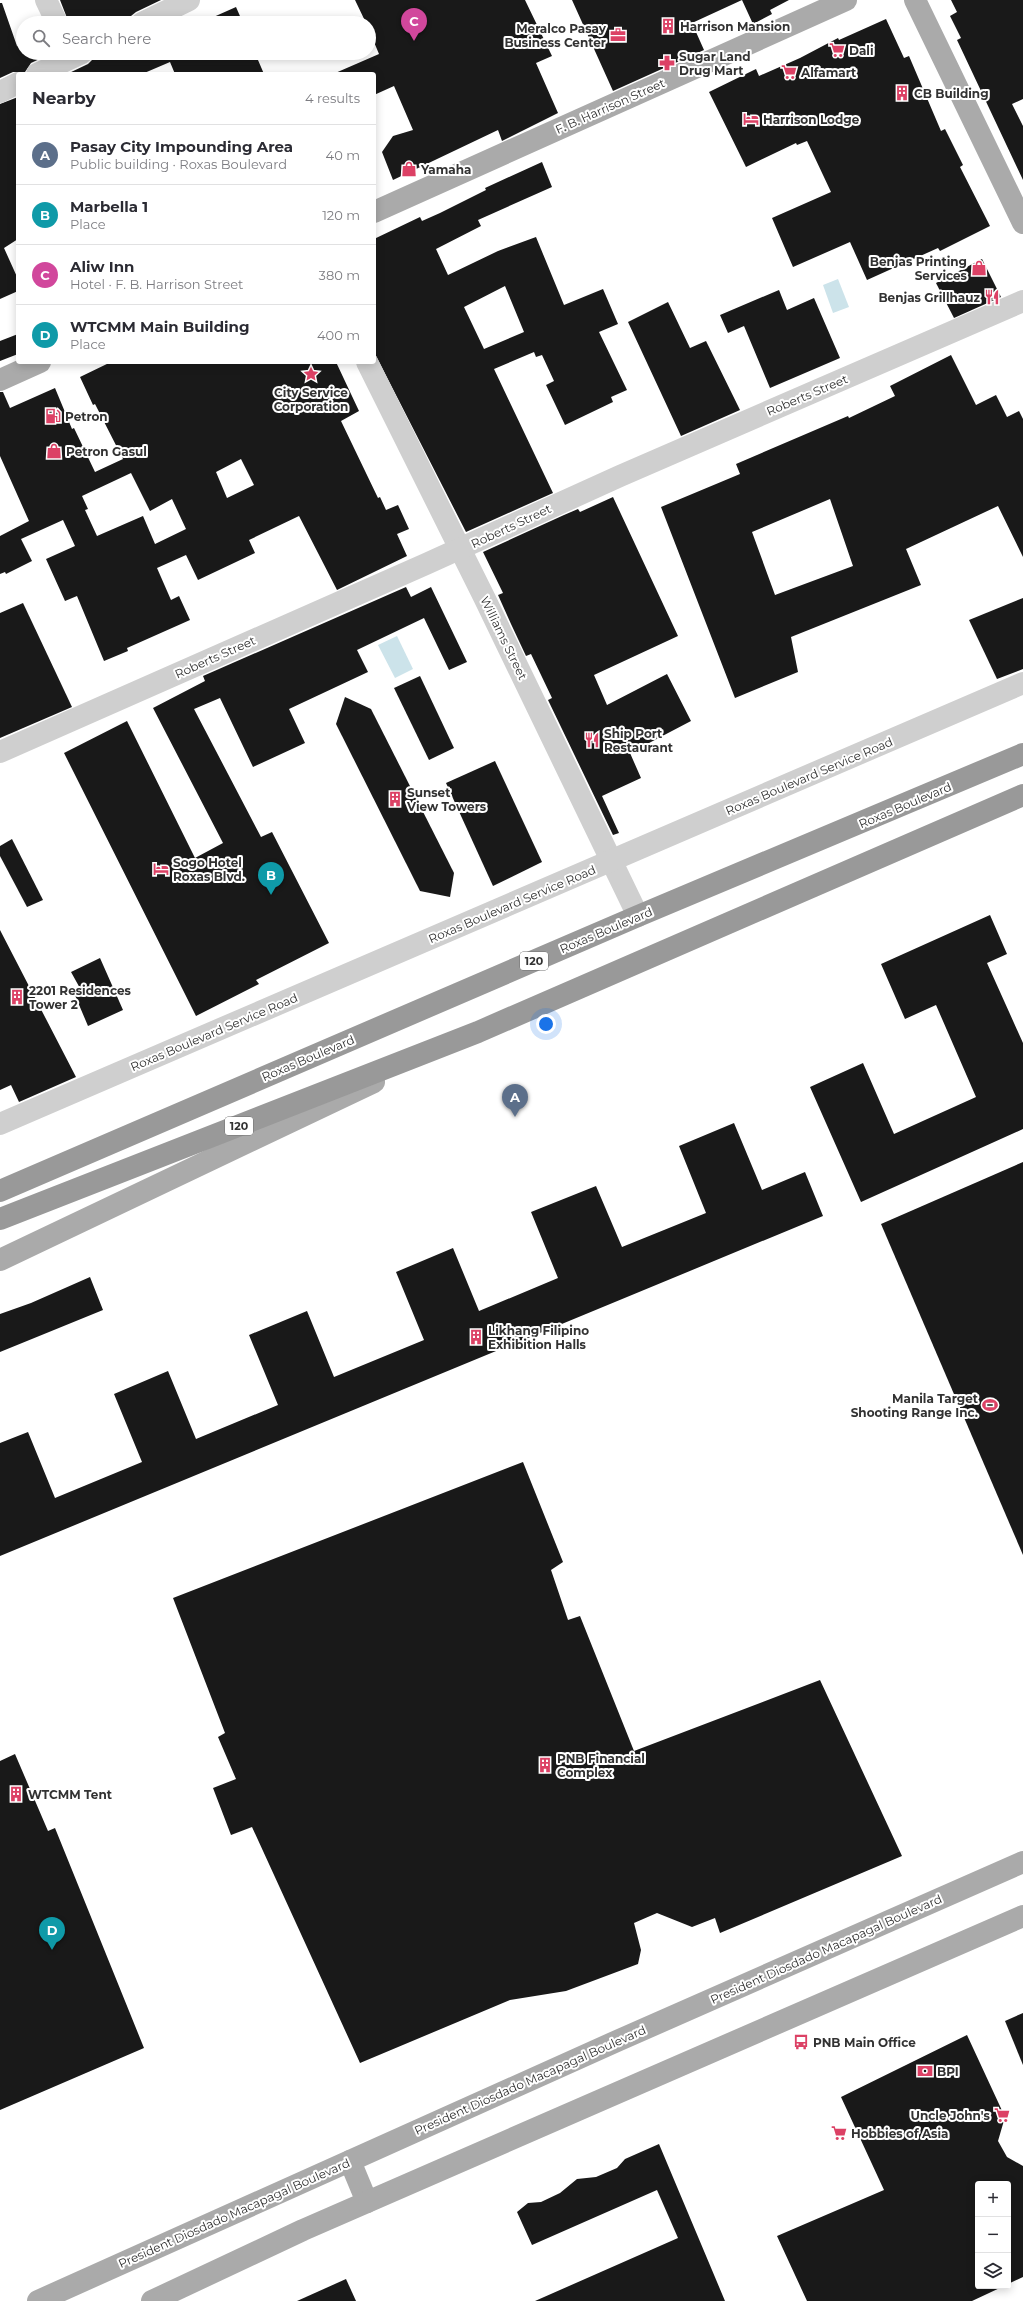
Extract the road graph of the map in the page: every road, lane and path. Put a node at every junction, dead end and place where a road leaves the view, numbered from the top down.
1 (46, 0) edge
2 (189, 0) edge
3 (846, 0) edge
4 (915, 0) edge
5 (54, 16) edge
6 (156, 16) edge
7 (74, 60) edge
8 (42, 72) edge
9 (16, 84) edge
10 (0, 92) edge
11 (376, 211) edge
12 (1023, 223) edge
13 (1023, 301) edge
14 (36, 364) edge
15 (368, 364) edge
16 (0, 380) edge
17 (460, 549) junction
18 (1023, 683) edge
19 (0, 752) edge
20 (1023, 754) edge
21 (1023, 795) edge
22 (612, 861) junction
23 (638, 916) junction
24 (478, 1032) junction
25 (0, 1124) edge
26 (58, 1166) junction
27 (0, 1181) edge
28 (0, 1192) edge
29 (0, 1219) edge
30 (0, 1260) edge
31 (1023, 1862) edge
32 (1023, 1916) edge
33 (350, 2161) junction
34 (367, 2202) junction
35 (38, 2301) edge
36 (152, 2301) edge

1 - 5 street
2 - 6 street
3 - 11 main road, F. B. Harrison Street
4 - 12 main road
7 - 8 street
9 - 10 street
13 - 17 street, Roberts Street
14 - 16 main road
15 - 17 street, Williams Street
17 - 19 street, Roberts Street
17 - 22 street, Williams Street
18 - 22 street, Roxas Boulevard Service Road
20 - 23 highway, Roxas Boulevard / 120
21 - 24 highway, 120
22 - 23 street, Williams Street
22 - 25 street, Roxas Boulevard Service Road
23 - 26 highway, Roxas Boulevard / 120
24 - 29 highway, 120
24 - 30 main road
26 - 27 main road, Roxas Boulevard
26 - 28 highway, Roxas Boulevard / 120
31 - 33 main road, President Diosdado Macapagal Boulevard
32 - 34 main road
33 - 34 main road
33 - 35 main road, President Diosdado Macapagal Boulevard
34 - 36 main road

